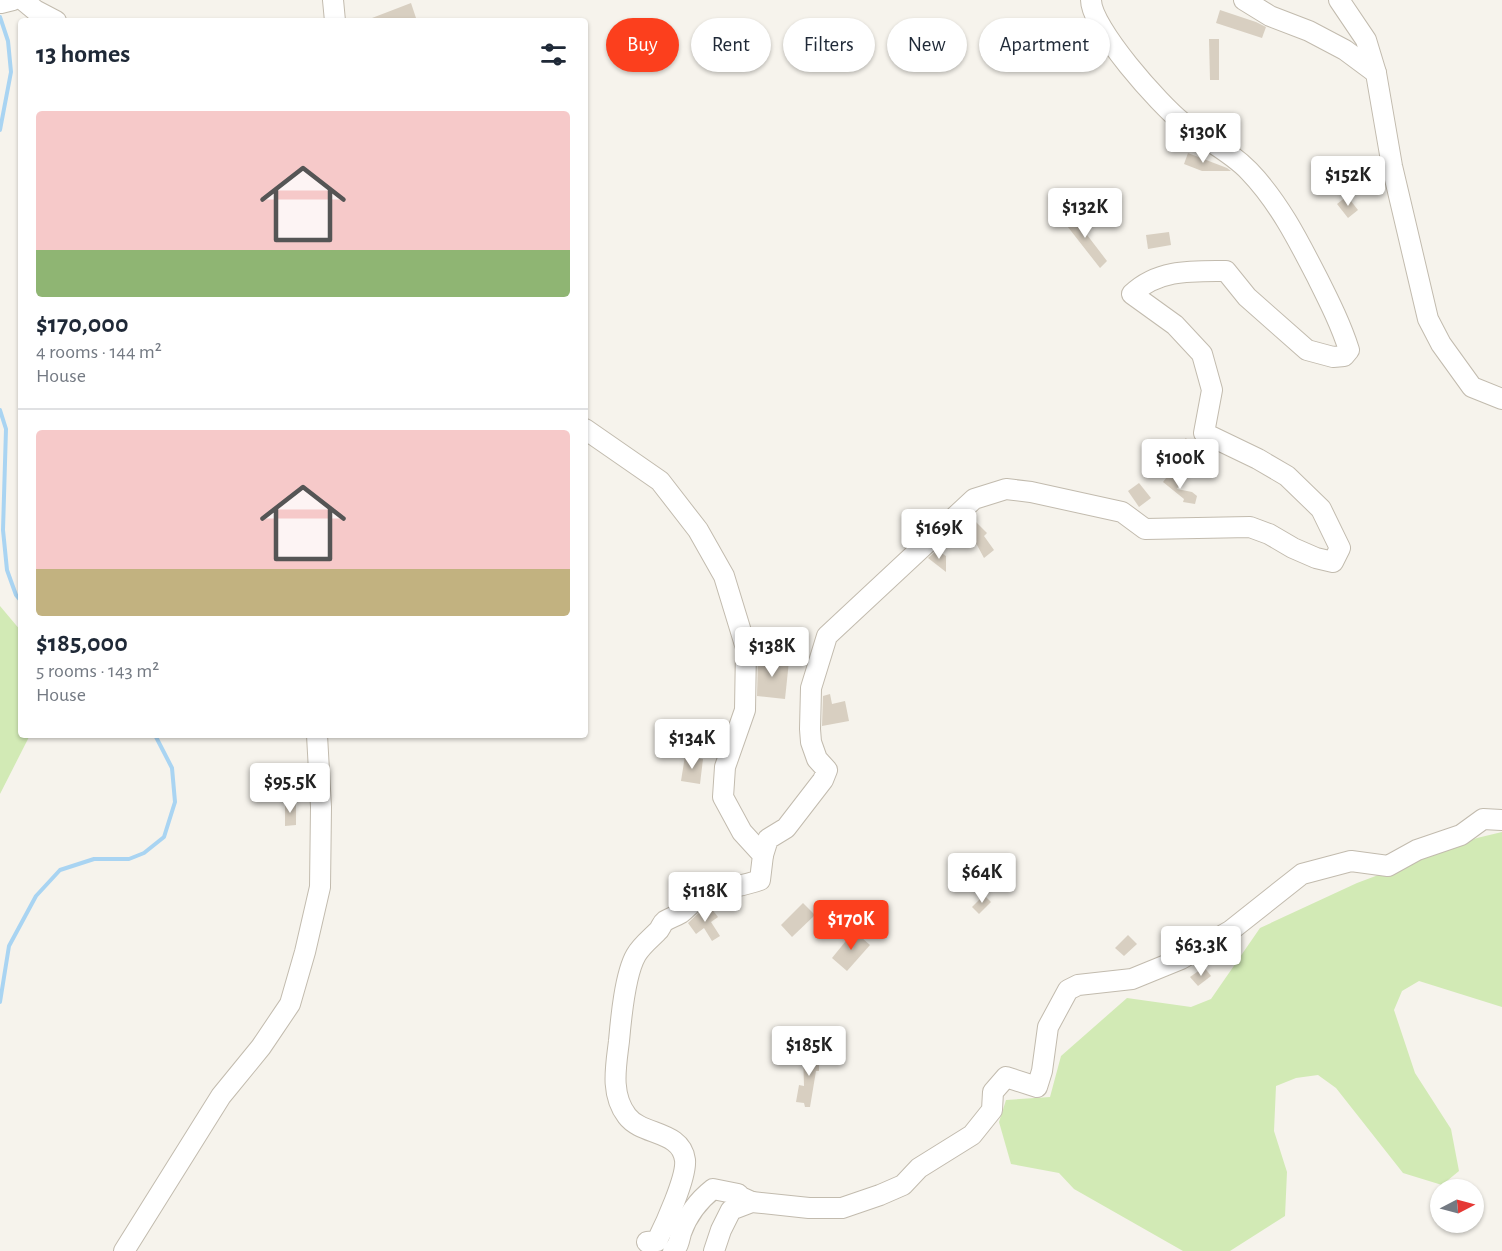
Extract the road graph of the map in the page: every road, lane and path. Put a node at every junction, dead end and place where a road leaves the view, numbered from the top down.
1 (1, 0) edge
2 (13, 0) edge
3 (23, 0) edge
4 (333, 0) edge
5 (1091, 0) edge
6 (1244, 0) edge
7 (1339, 0) edge
8 (50, 18) edge
9 (335, 18) edge
10 (1376, 73) junction
11 (1502, 399) edge
12 (588, 431) edge
13 (317, 738) edge
14 (1502, 820) edge
15 (763, 855) junction
16 (752, 1202) junction
17 (645, 1248) edge
18 (124, 1251) edge
19 (674, 1251) edge
20 (714, 1251) edge

1 - 2 street
3 - 8 street
4 - 9 street
5 - 15 street
6 - 10 street
7 - 10 street
10 - 11 street
12 - 15 street
13 - 18 street
14 - 16 street
15 - 17 street
16 - 19 street
16 - 20 street

